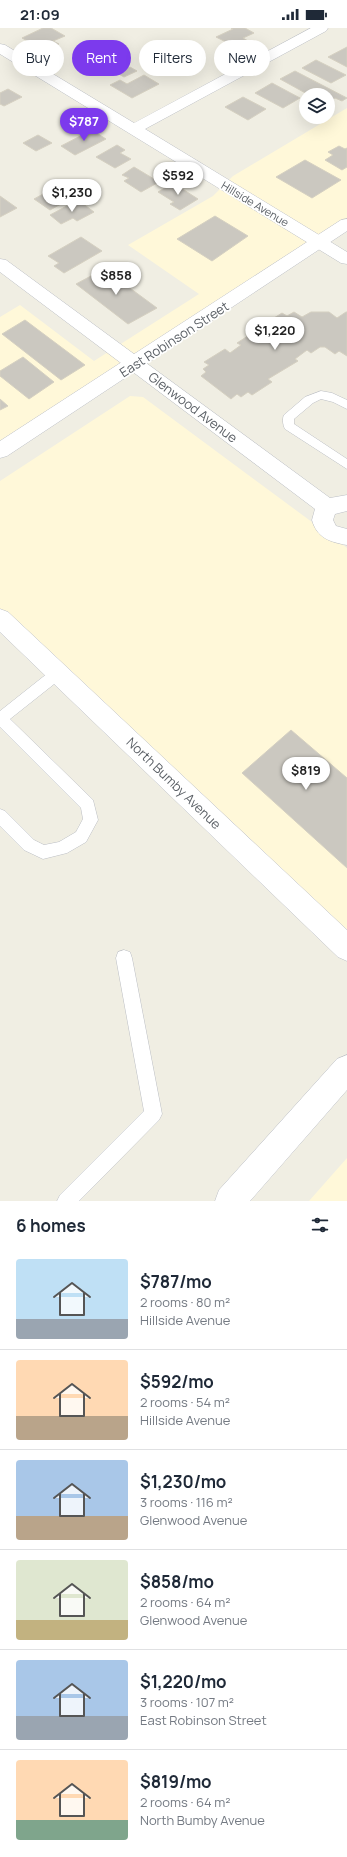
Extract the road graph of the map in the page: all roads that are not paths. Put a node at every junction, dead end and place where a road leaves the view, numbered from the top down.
1 (321, 28) edge
2 (0, 48) edge
3 (134, 129) junction
4 (347, 224) edge
5 (319, 242) junction
6 (347, 259) edge
7 (0, 264) edge
8 (136, 364) junction
9 (347, 405) edge
10 (0, 451) edge
11 (347, 465) edge
12 (337, 505) edge
13 (347, 537) edge
14 (0, 618) edge
15 (58, 673) junction
16 (0, 718) edge
17 (0, 816) edge
18 (347, 948) edge
19 (124, 958) dead end
20 (347, 1069) edge
21 (66, 1201) edge
22 (230, 1201) edge

1 - 3 street
2 - 3 street, Hillside Avenue
3 - 5 street, Hillside Avenue
4 - 5 street, East Robinson Street
5 - 6 street, Hillside Avenue
5 - 8 street, East Robinson Street
7 - 8 street, Glenwood Avenue
8 - 10 street, East Robinson Street
8 - 12 street, Glenwood Avenue
9 - 11 lane
12 - 13 street
14 - 15 street, North Bumby Avenue
15 - 16 lane
15 - 18 street, North Bumby Avenue
16 - 17 lane
19 - 21 lane
20 - 22 street

